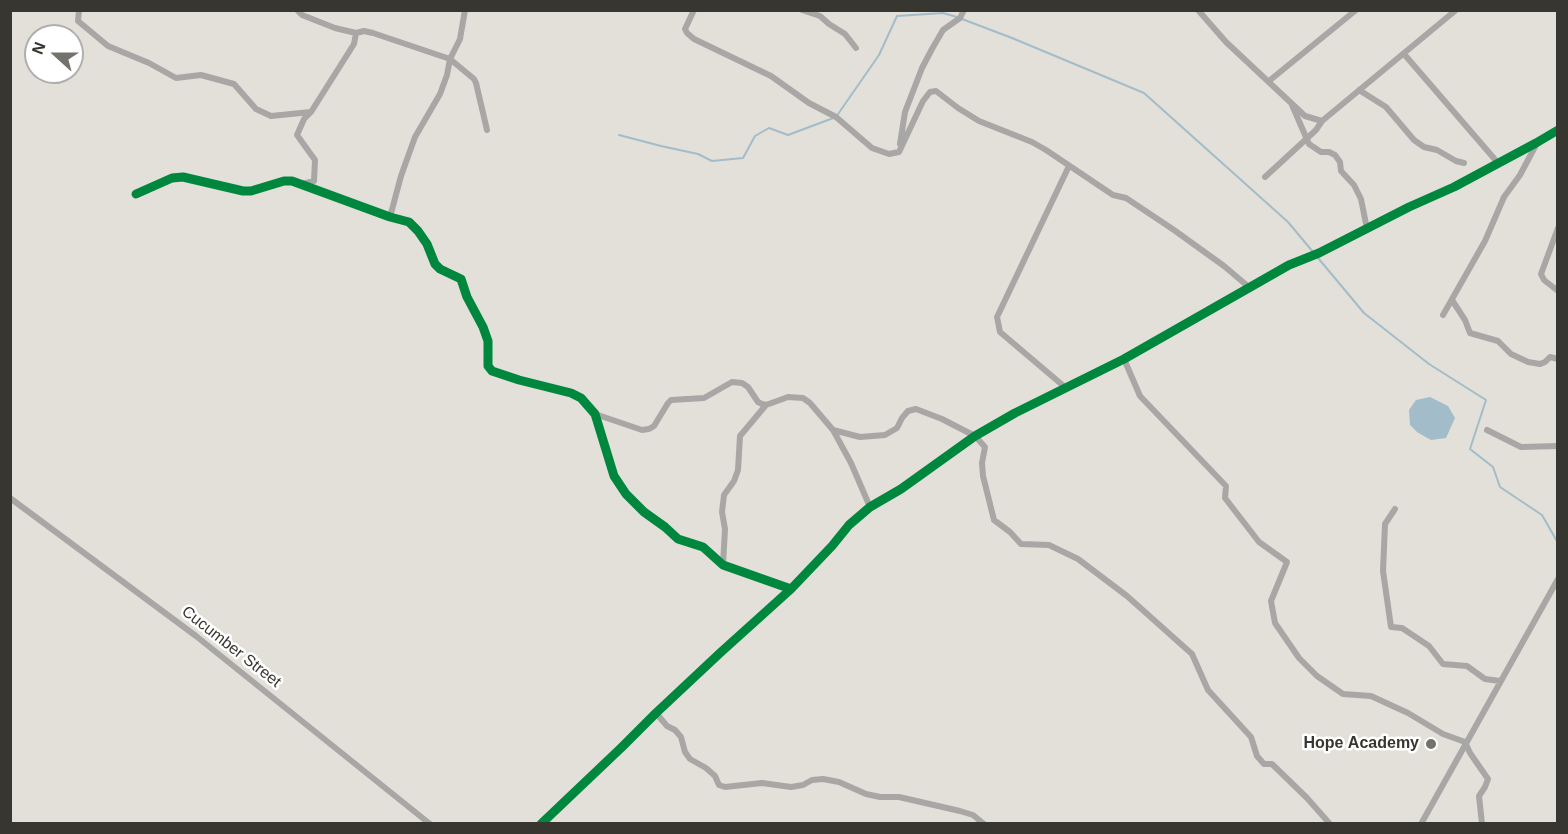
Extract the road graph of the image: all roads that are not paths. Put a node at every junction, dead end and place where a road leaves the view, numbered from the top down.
1 (79, 10) edge
2 (297, 10) edge
3 (465, 10) edge
4 (694, 10) edge
5 (802, 10) edge
6 (964, 10) edge
7 (1198, 10) edge
8 (1356, 10) edge
9 (1456, 10) edge
10 (356, 33) junction
11 (856, 48) dead end
12 (1404, 54) junction
13 (450, 59) junction
14 (1269, 81) junction
15 (1359, 90) junction
16 (1290, 101) junction
17 (311, 112) junction
18 (1322, 121) junction
19 (487, 130) dead end
20 (1557, 130) edge
21 (1307, 138) junction
22 (1536, 144) junction
23 (898, 152) junction
24 (1498, 163) junction
25 (1464, 164) dead end
26 (1069, 166) junction
27 (1265, 177) dead end
28 (302, 184) junction
29 (136, 194) dead end
30 (390, 217) junction
31 (1557, 228) edge
32 (1367, 229) junction
33 (1250, 288) junction
34 (1557, 291) edge
35 (1452, 300) junction
36 (1443, 315) dead end
37 (1124, 359) junction
38 (1557, 359) edge
39 (1066, 388) junction
40 (766, 405) junction
41 (595, 414) junction
42 (1487, 429) dead end
43 (833, 430) junction
44 (975, 436) junction
45 (1557, 446) edge
46 (10, 498) edge
47 (870, 507) junction
48 (1395, 509) dead end
49 (723, 565) junction
50 (1557, 579) edge
51 (790, 589) junction
52 (1500, 681) junction
53 (656, 713) junction
54 (1465, 742) junction
55 (430, 824) edge
56 (541, 824) edge
57 (984, 824) edge
58 (1330, 824) edge
59 (1421, 824) edge
60 (1482, 824) edge

1 - 17 street
2 - 10 street
3 - 13 street
4 - 23 street
5 - 11 street
6 - 23 street
7 - 14 street
8 - 14 street
9 - 12 street
10 - 13 street
10 - 17 street
12 - 15 street
12 - 24 street
13 - 19 street
13 - 30 street
14 - 16 street
15 - 18 street
15 - 25 street
16 - 18 street
16 - 21 street
17 - 28 street
18 - 21 street
20 - 22 street
21 - 27 street
21 - 32 street
22 - 24 street
22 - 35 street
23 - 26 street
24 - 32 street
26 - 33 street
26 - 39 street
28 - 29 street
28 - 30 street
30 - 41 street
31 - 34 street
32 - 33 street
33 - 37 street
35 - 36 street
35 - 38 street
37 - 39 street
37 - 54 street
39 - 44 street
40 - 41 street
40 - 43 street
40 - 49 street
41 - 49 street
42 - 45 street
43 - 44 street
43 - 47 street
44 - 47 street
44 - 58 street
46 - 55 street, Cucumber Street
47 - 51 street
48 - 52 street
49 - 51 street
50 - 52 street
51 - 53 street
52 - 54 street
53 - 56 street
53 - 57 street
54 - 59 street
54 - 60 street

